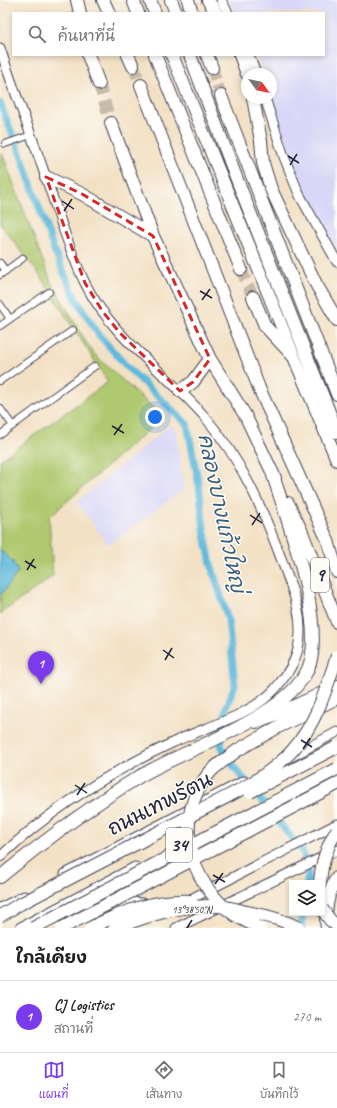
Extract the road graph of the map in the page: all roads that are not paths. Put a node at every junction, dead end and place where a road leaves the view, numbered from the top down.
1 (77, 0) edge
2 (103, 0) edge
3 (133, 0) edge
4 (150, 0) edge
5 (171, 0) edge
6 (188, 0) edge
7 (208, 0) edge
8 (221, 0) edge
9 (80, 12) edge
10 (109, 12) edge
11 (138, 12) edge
12 (155, 12) edge
13 (176, 12) edge
14 (192, 12) edge
15 (215, 12) edge
16 (227, 12) edge
17 (0, 48) edge
18 (88, 56) edge
19 (128, 56) edge
20 (155, 56) edge
21 (172, 56) edge
22 (190, 56) edge
23 (207, 56) edge
24 (240, 56) edge
25 (249, 56) edge
26 (133, 66) tunnel mouth
27 (212, 68) tunnel mouth
28 (245, 68) edge
29 (254, 68) edge
30 (99, 84) tunnel mouth
31 (141, 85) tunnel mouth
32 (221, 96) tunnel mouth
33 (254, 104) edge
34 (267, 104) edge
35 (111, 123) tunnel mouth
36 (31, 135) junction
37 (5, 144) dead end
38 (46, 177) junction
39 (153, 236) junction
40 (23, 258) dead end
41 (337, 262) edge
42 (0, 263) edge
43 (241, 268) tunnel mouth
44 (6, 271) junction
45 (0, 275) edge
46 (49, 292) dead end
47 (253, 297) tunnel mouth
48 (0, 304) edge
49 (10, 319) junction
50 (337, 320) edge
51 (0, 326) edge
52 (73, 330) dead end
53 (294, 357) junction
54 (210, 359) junction
55 (95, 366) dead end
56 (0, 381) edge
57 (331, 381) junction
58 (180, 391) junction
59 (337, 394) edge
60 (337, 403) edge
61 (0, 408) edge
62 (12, 426) junction
63 (337, 432) edge
64 (0, 435) edge
65 (337, 460) edge
66 (272, 472) junction
67 (337, 572) edge
68 (337, 622) edge
69 (337, 656) edge
70 (337, 686) edge
71 (337, 698) edge
72 (242, 726) junction
73 (337, 732) edge
74 (337, 747) edge
75 (337, 763) edge
76 (337, 768) edge
77 (337, 784) edge
78 (337, 789) edge
79 (337, 824) edge
80 (337, 830) edge
81 (337, 850) edge
82 (0, 857) edge
83 (0, 877) edge
84 (336, 879) edge
85 (321, 880) edge
86 (119, 900) junction
87 (214, 906) junction
88 (0, 908) edge
89 (171, 909) junction
90 (325, 913) edge
91 (0, 916) edge
92 (281, 919) junction
93 (0, 921) edge
94 (337, 926) edge
95 (21, 928) edge
96 (33, 928) edge
97 (62, 928) edge
98 (67, 928) edge
99 (90, 928) edge
100 (115, 928) edge
101 (133, 928) edge
102 (176, 928) edge
103 (260, 928) edge
104 (299, 928) edge
105 (305, 928) edge
106 (328, 928) edge

1 - 9 highway
2 - 10 highway
3 - 11 highway
4 - 12 highway
5 - 13 highway
6 - 14 highway
7 - 15 highway
8 - 16 main road
17 - 36 main road
18 - 30 highway
19 - 26 highway
20 - 43 highway
21 - 53 highway
22 - 63 highway
23 - 27 highway
24 - 28 highway
25 - 29 main road
31 - 67 highway
32 - 57 highway
33 - 50 highway
34 - 41 main road
35 - 39 highway
36 - 37 street
36 - 38 main road
38 - 39 highway
38 - 58 main road
39 - 54 highway
40 - 44 street
42 - 44 street
44 - 45 street
46 - 49 street
47 - 53 highway
48 - 49 street
49 - 51 street
52 - 56 street
53 - 65 highway
54 - 58 highway
54 - 66 highway
55 - 62 street
57 - 59 highway
57 - 60 highway
58 - 82 main road
61 - 62 street
62 - 64 street
66 - 68 highway, 9
66 - 72 highway
69 - 91 highway, bridge
70 - 72 highway
71 - 103 highway, bridge
72 - 83 highway
73 - 88 main road, ถนนเทพรัตน / 34
74 - 93 highway, bridge
75 - 95 highway, 34
76 - 96 highway, bridge
77 - 97 highway, bridge
78 - 86 highway, 34, bridge
79 - 89 main road
80 - 85 highway, bridge
81 - 102 main road
84 - 106 highway
86 - 89 highway
86 - 98 highway, 34
87 - 92 highway, bridge
87 - 99 highway, bridge
87 - 100 highway, bridge
89 - 101 main road
90 - 94 highway, bridge
92 - 104 highway, bridge
92 - 105 highway, bridge

